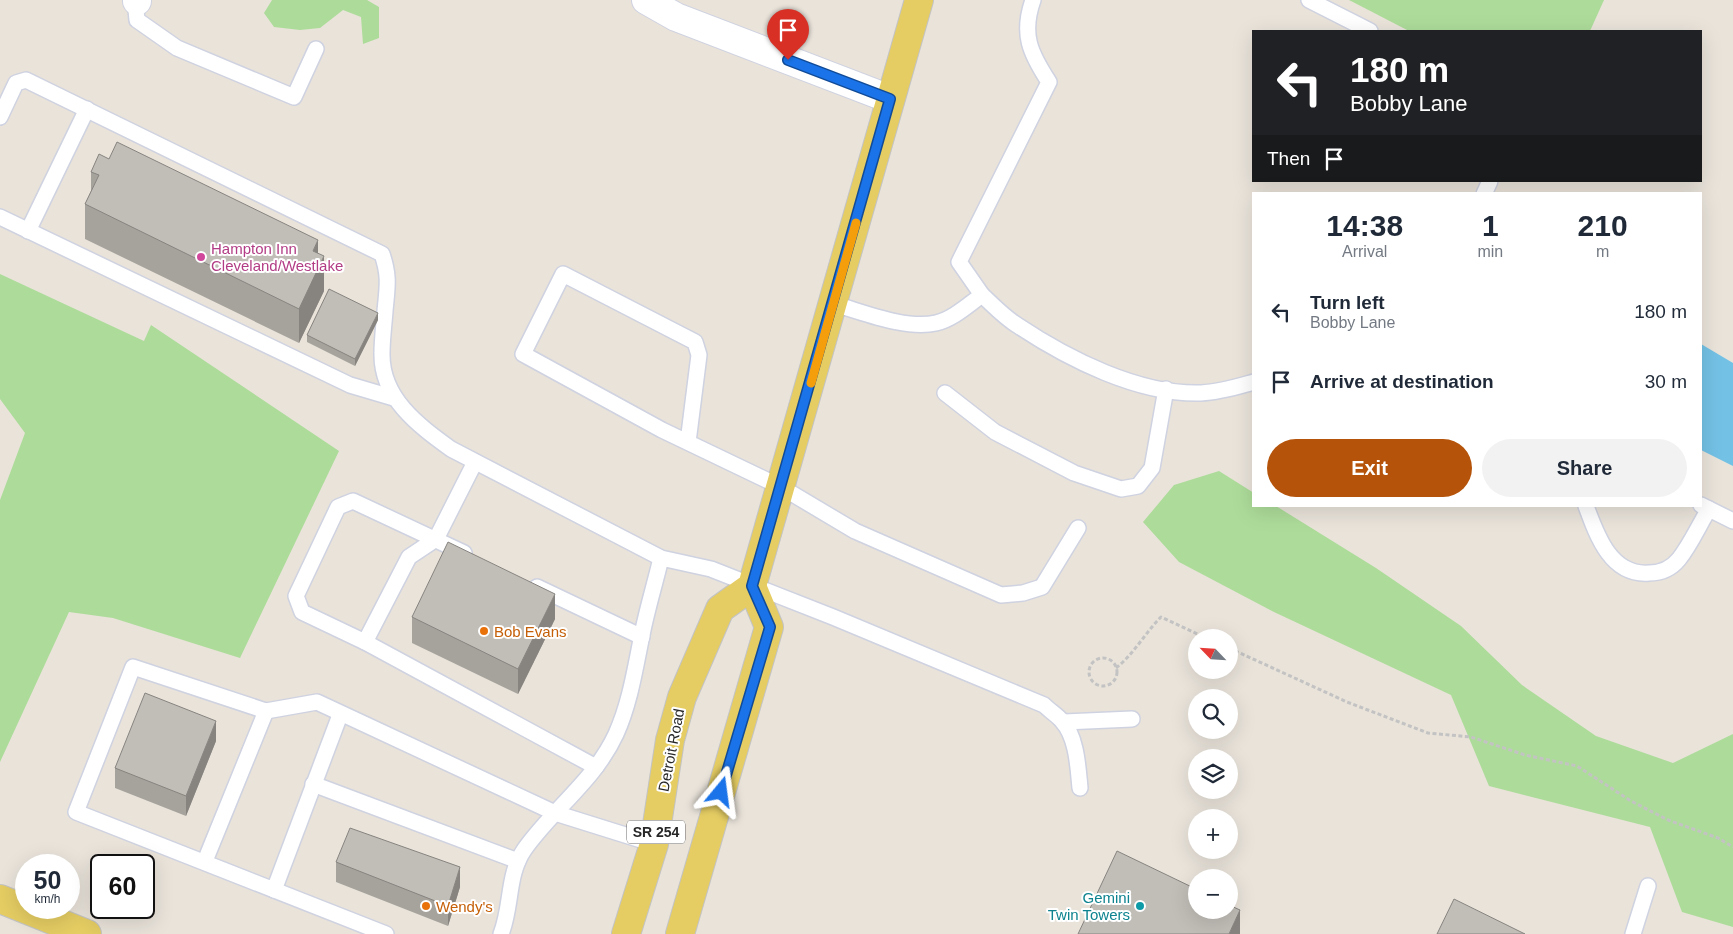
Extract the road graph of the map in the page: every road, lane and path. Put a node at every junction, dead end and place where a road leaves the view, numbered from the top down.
1 (136, 0) edge
2 (646, 0) edge
3 (919, 0) edge
4 (1033, 0) edge
5 (1309, 0) edge
6 (1368, 30) edge
7 (316, 49) dead end
8 (890, 99) junction
9 (87, 110) junction
10 (0, 117) edge
11 (0, 217) edge
12 (28, 231) junction
13 (982, 295) junction
14 (834, 304) junction
15 (1252, 383) edge
16 (1166, 389) junction
17 (945, 393) dead end
18 (394, 398) junction
19 (688, 442) junction
20 (475, 462) junction
21 (781, 487) junction
22 (1586, 507) edge
23 (1705, 507) edge
24 (1733, 520) edge
25 (1078, 528) dead end
26 (436, 539) junction
27 (661, 558) junction
28 (480, 560) edge
29 (525, 582) edge
30 (752, 586) junction
31 (1188, 630) edge
32 (642, 637) junction
33 (366, 642) junction
34 (1238, 652) edge
35 (1116, 668) junction
36 (266, 711) junction
37 (340, 715) junction
38 (1132, 719) dead end
39 (1064, 722) junction
40 (596, 767) junction
41 (313, 784) junction
42 (1080, 788) dead end
43 (556, 813) junction
44 (654, 844) junction
45 (1733, 847) edge
46 (205, 861) junction
47 (518, 861) junction
48 (1648, 886) dead end
49 (274, 890) junction
50 (0, 899) edge
51 (87, 934) edge
52 (386, 934) edge
53 (502, 934) edge
54 (626, 934) edge
55 (680, 934) edge
56 (1633, 934) edge

1 - 7 lane
2 - 8 street
3 - 8 main road
4 - 13 lane
5 - 6 lane
8 - 14 main road
9 - 10 lane
9 - 12 lane
9 - 18 lane
11 - 12 lane
12 - 18 lane
13 - 14 lane
13 - 16 lane
14 - 21 main road
15 - 16 lane
16 - 17 lane
18 - 20 lane
19 - 19 lane
19 - 21 lane
20 - 26 lane
20 - 27 lane
21 - 25 lane
21 - 30 main road
22 - 23 lane
23 - 24 lane
26 - 28 lane
26 - 33 lane
26 - 33 lane
27 - 30 lane
27 - 32 lane
29 - 32 lane
30 - 39 lane
30 - 44 main road, Detroit Road / SR 254
30 - 55 main road, SR 254
31 - 35 path
32 - 40 lane
33 - 40 lane
34 - 45 path
35 - 35 path
36 - 37 lane
36 - 46 lane
36 - 46 lane
37 - 41 lane
37 - 43 lane
38 - 39 lane
39 - 42 lane
40 - 43 lane
41 - 47 lane
41 - 49 lane
43 - 44 lane
43 - 47 lane
44 - 54 main road, Detroit Road / SR 254
46 - 49 lane
47 - 53 lane
48 - 56 lane
49 - 52 lane
50 - 51 main road

